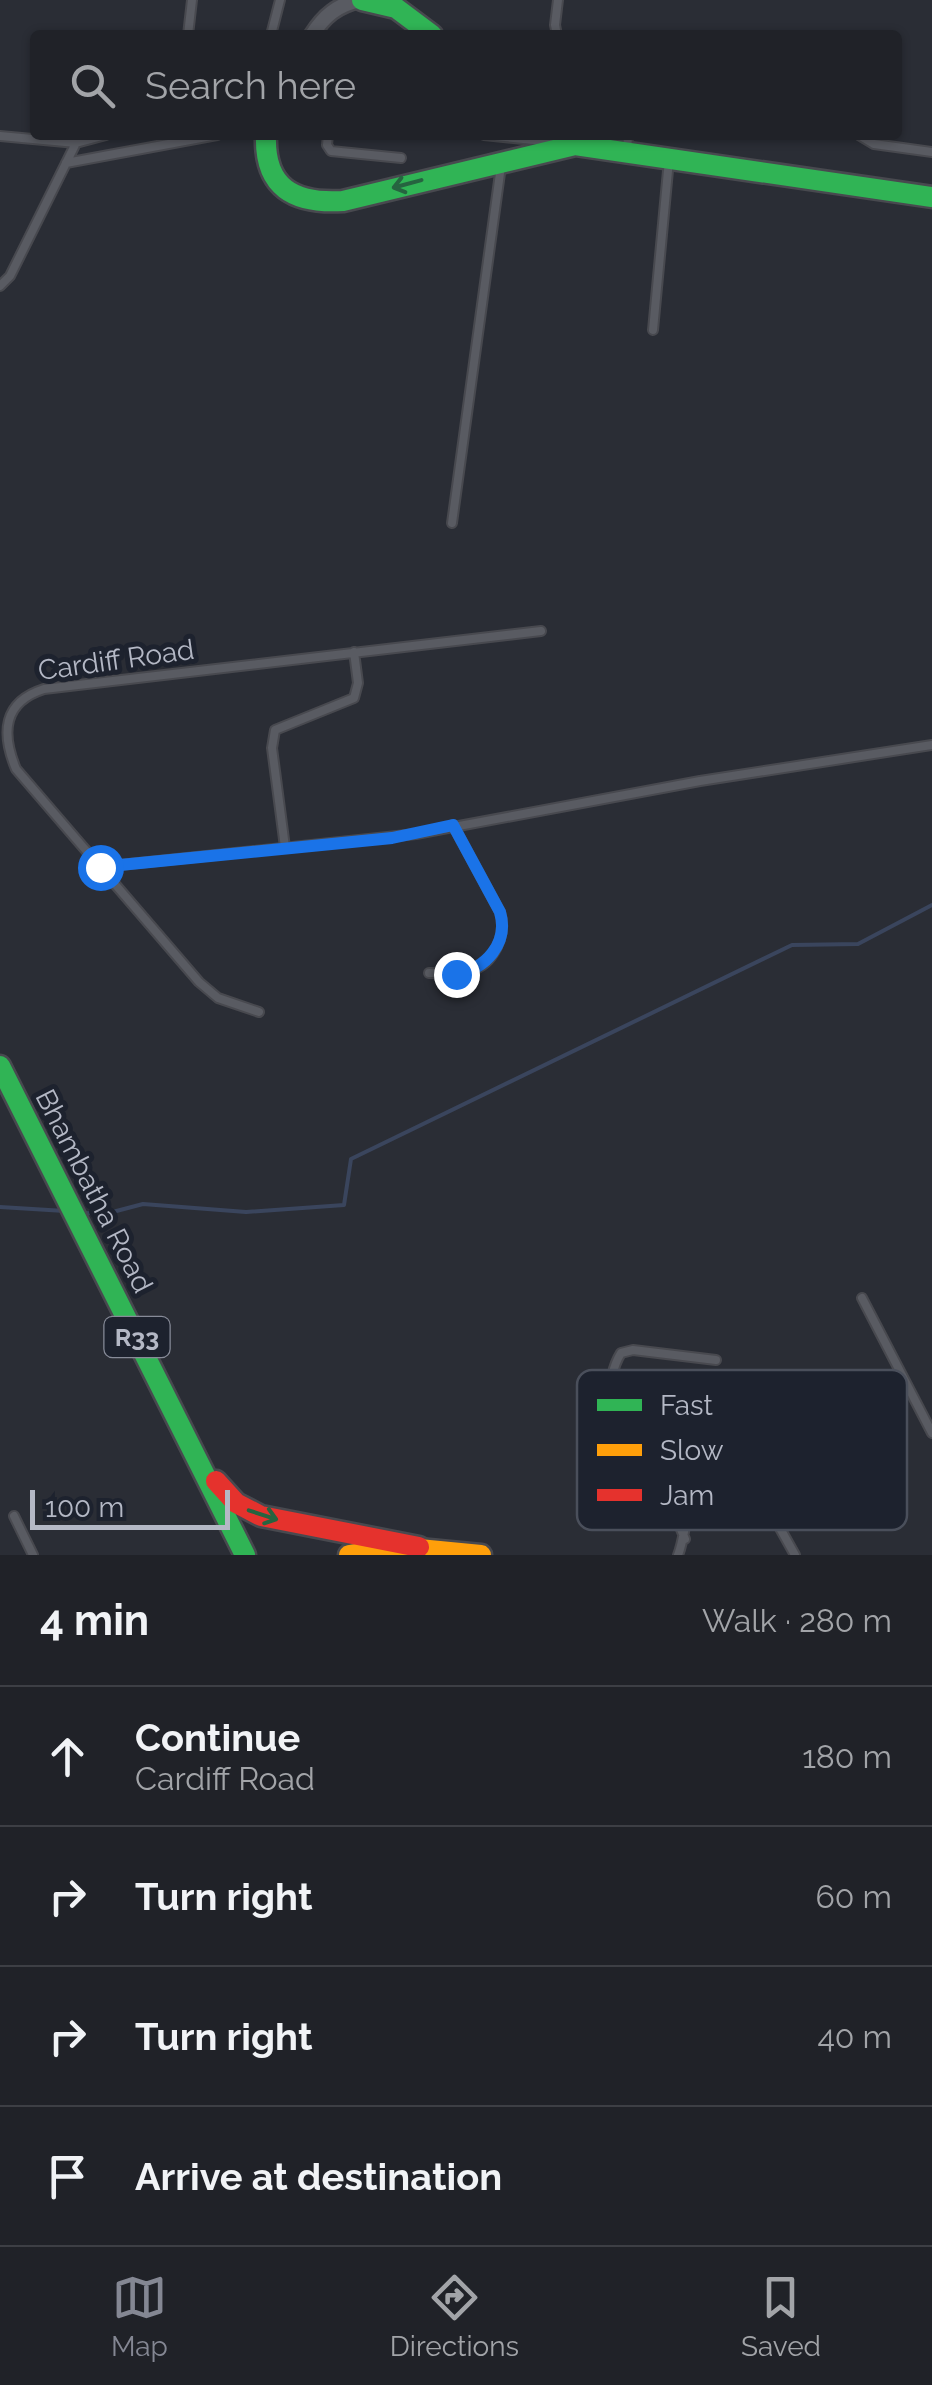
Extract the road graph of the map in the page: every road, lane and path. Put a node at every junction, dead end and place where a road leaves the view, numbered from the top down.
1 (192, 0) edge
2 (280, 0) edge
3 (361, 0) edge
4 (558, 0) edge
5 (189, 30) edge
6 (273, 30) edge
7 (316, 30) edge
8 (425, 30) edge
9 (556, 30) edge
10 (0, 136) edge
11 (30, 139) edge
12 (38, 140) edge
13 (89, 140) edge
14 (190, 140) edge
15 (266, 140) edge
16 (327, 140) edge
17 (568, 140) edge
18 (867, 140) edge
19 (628, 143) edge
20 (76, 144) junction
21 (932, 152) edge
22 (401, 158) dead end
23 (669, 158) junction
24 (502, 160) junction
25 (66, 163) junction
26 (932, 197) edge
27 (0, 286) edge
28 (654, 330) dead end
29 (452, 523) dead end
30 (541, 631) dead end
31 (354, 652) junction
32 (932, 745) edge
33 (453, 825) junction
34 (285, 847) junction
35 (100, 867) junction
36 (429, 973) dead end
37 (258, 1012) dead end
38 (0, 1066) edge
39 (862, 1298) dead end
40 (716, 1360) dead end
41 (615, 1370) edge
42 (899, 1370) edge
43 (907, 1385) edge
44 (932, 1433) edge
45 (193, 1450) junction
46 (14, 1516) dead end
47 (682, 1530) edge
48 (686, 1530) edge
49 (781, 1530) edge
50 (685, 1538) junction
51 (419, 1548) junction
52 (33, 1555) edge
53 (244, 1555) edge
54 (349, 1555) edge
55 (482, 1555) edge
56 (678, 1555) edge
57 (795, 1555) edge

1 - 5 lane
2 - 6 lane
3 - 7 street
3 - 8 main road
4 - 9 lane
10 - 11 lane
12 - 20 lane
13 - 20 lane
14 - 25 lane
24 -> 15 main road
16 - 22 lane
17 - 19 main road
17 - 24 main road
18 - 21 lane
19 - 23 main road
20 - 25 lane
23 - 26 main road
23 - 28 lane
24 - 29 lane
25 - 27 lane
30 - 31 lane, Cardiff Road
31 - 34 lane
31 - 35 lane, Cardiff Road
32 - 33 lane
33 - 34 lane
33 - 36 lane
34 - 35 lane
35 - 37 lane
38 - 45 main road, Bhambatha Road / R33
39 - 42 lane
40 - 41 lane
43 - 44 lane
45 -> 51 main road
45 - 53 main road, Bhambatha Road / R33
46 - 52 lane
47 - 50 lane
48 - 50 lane
49 - 57 lane
50 - 56 lane
51 - 54 main road
51 - 55 main road

